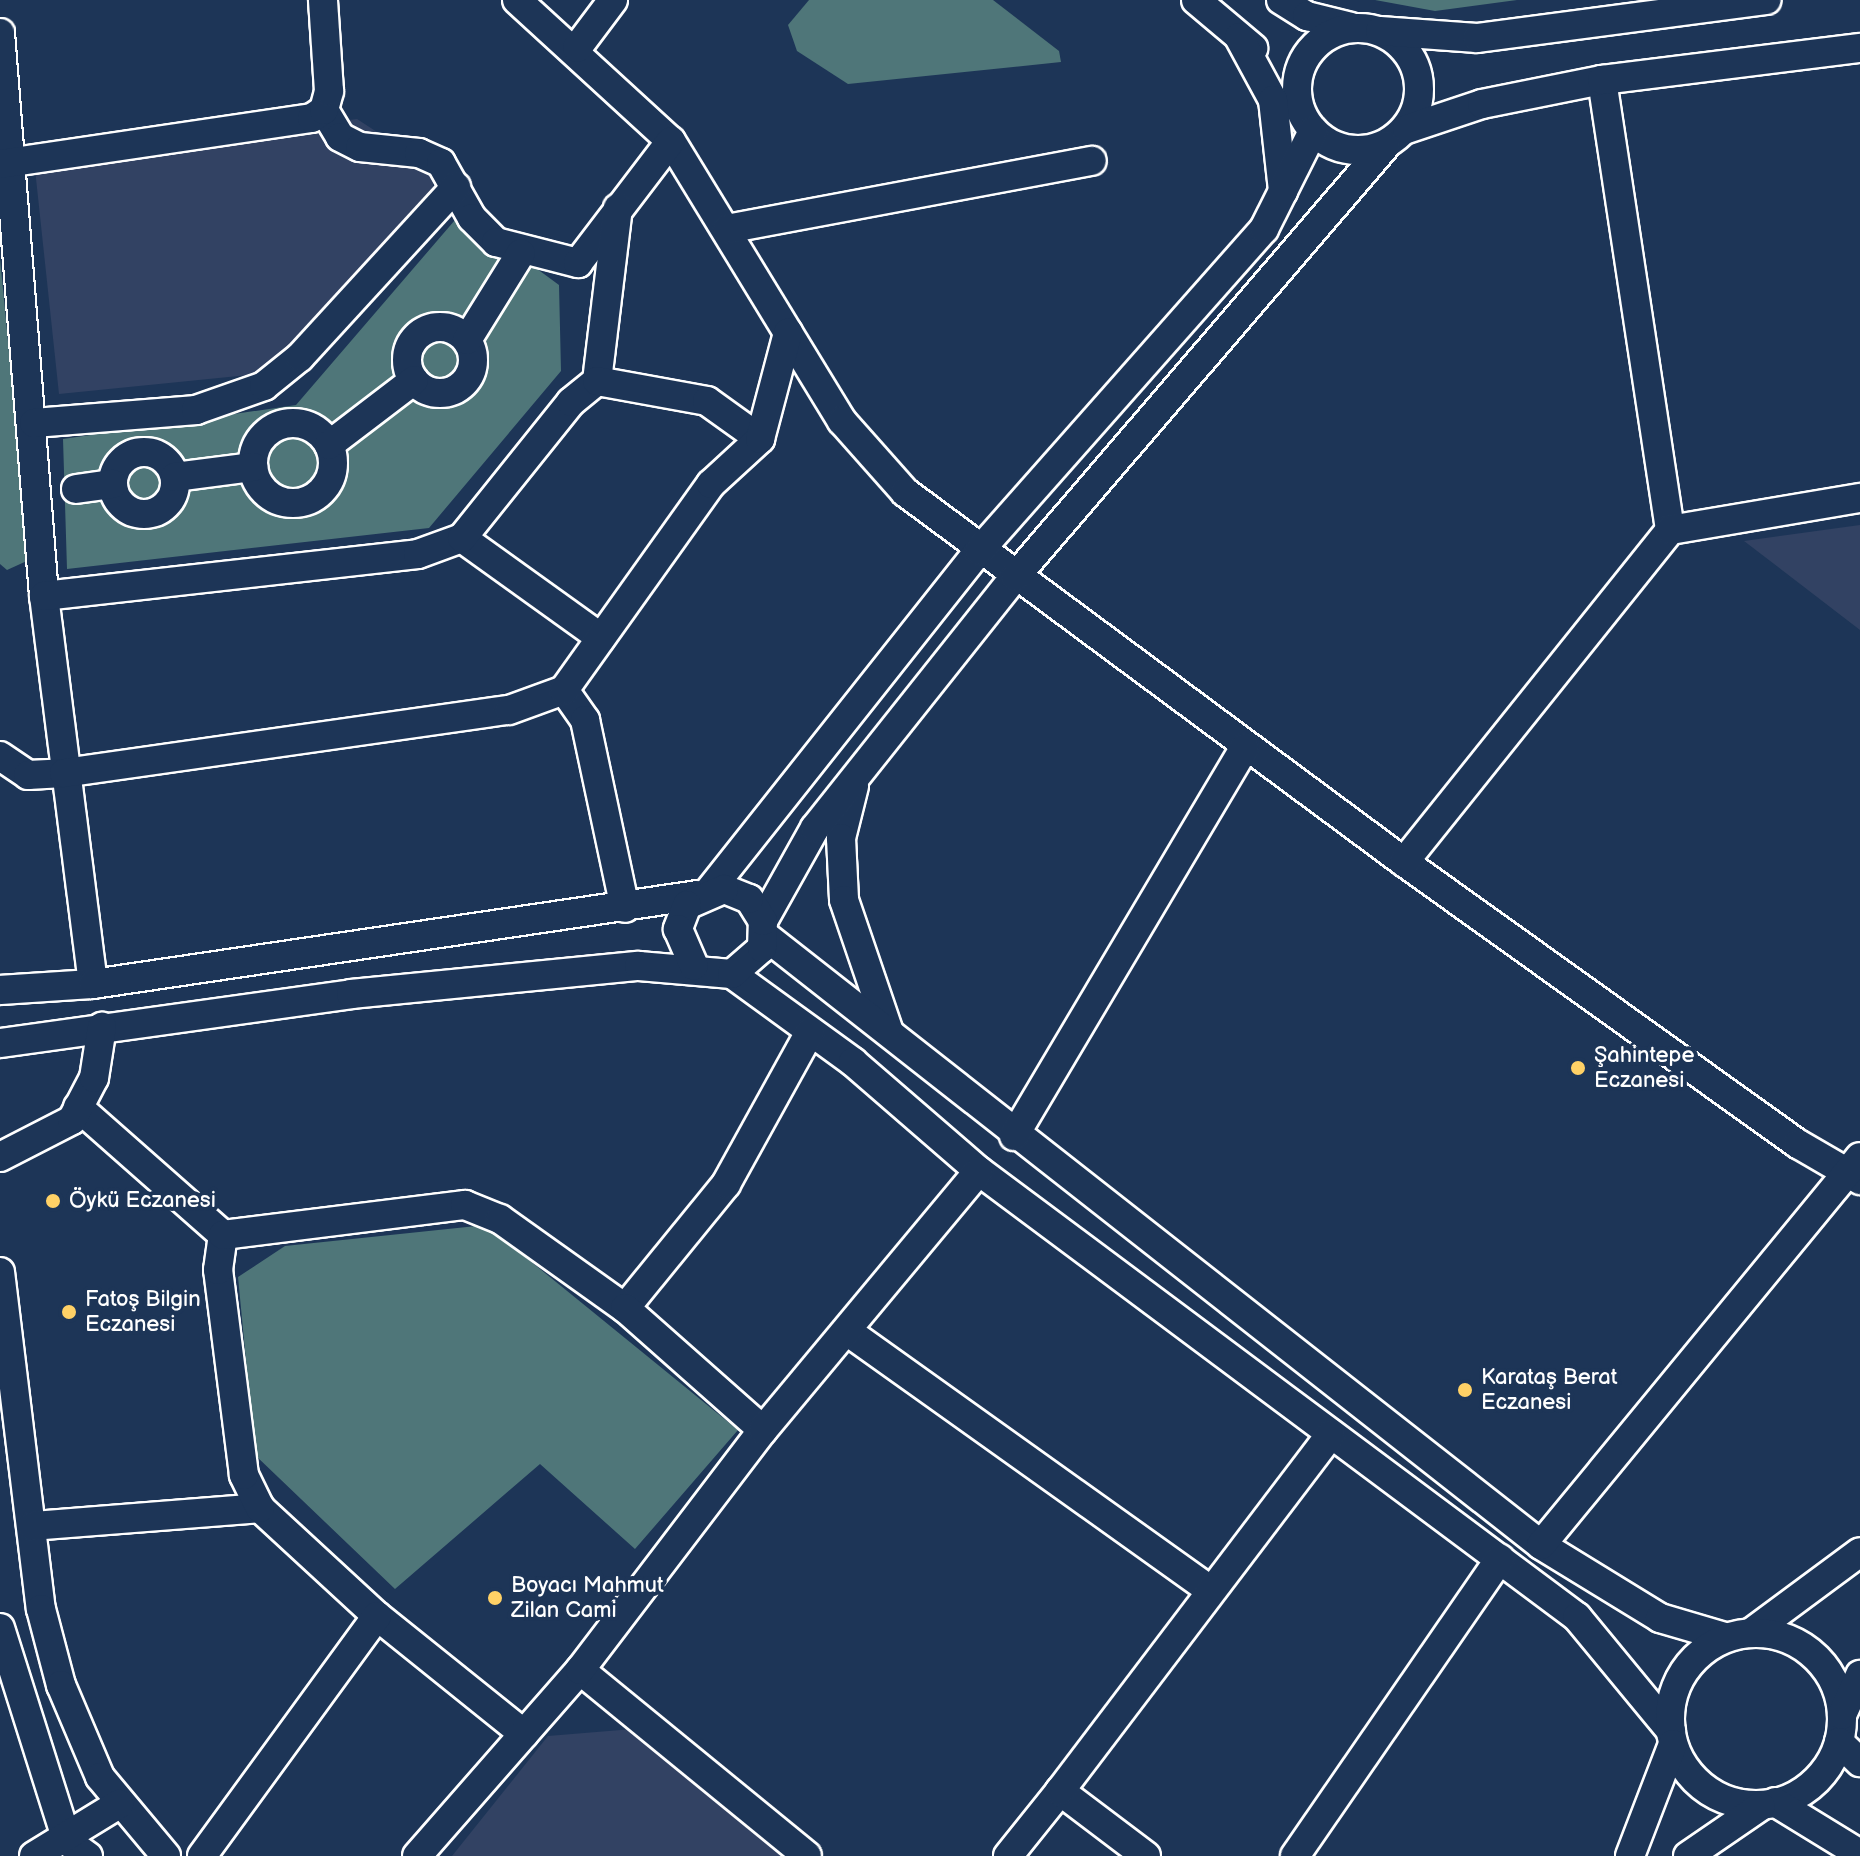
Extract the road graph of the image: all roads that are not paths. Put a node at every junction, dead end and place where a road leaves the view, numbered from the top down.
1 (323, 0) edge
2 (517, 0) edge
3 (613, 0) edge
4 (1196, 0) edge
5 (1281, 0) edge
6 (1767, 0) edge
7 (1351, 27) junction
8 (1380, 31) junction
9 (0, 33) edge
10 (1239, 37) junction
11 (577, 48) junction
12 (1860, 48) edge
13 (1602, 80) junction
14 (1297, 84) junction
15 (324, 110) junction
16 (1313, 131) junction
17 (1396, 137) junction
18 (671, 141) junction
19 (1092, 161) dead end
20 (8, 162) edge
21 (456, 187) junction
22 (1283, 192) junction
23 (619, 203) junction
24 (727, 229) junction
25 (521, 253) junction
26 (788, 333) junction
27 (467, 340) junction
28 (414, 380) junction
29 (597, 381) junction
30 (34, 423) junction
31 (760, 439) junction
32 (329, 445) junction
33 (253, 467) junction
34 (175, 477) junction
35 (113, 484) junction
36 (76, 489) dead end
37 (1860, 498) edge
38 (1670, 530) junction
39 (462, 538) junction
40 (979, 551) junction
41 (1015, 577) junction
42 (44, 596) junction
43 (601, 638) junction
44 (564, 690) junction
45 (1245, 747) junction
46 (0, 756) edge
47 (64, 773) junction
48 (856, 777) junction
49 (1404, 862) junction
50 (704, 893) junction
51 (625, 908) junction
52 (764, 928) junction
53 (694, 966) junction
54 (732, 974) junction
55 (93, 984) junction
56 (0, 990) edge
57 (102, 1027) junction
58 (810, 1032) junction
59 (889, 1032) junction
60 (0, 1043) edge
61 (78, 1107) junction
62 (1014, 1136) junction
63 (0, 1157) edge
64 (1856, 1170) edge
65 (979, 1171) junction
66 (223, 1235) junction
67 (0, 1272) edge
68 (625, 1308) junction
69 (847, 1331) junction
70 (763, 1430) junction
71 (1331, 1434) junction
72 (260, 1508) junction
73 (32, 1526) junction
74 (1541, 1545) junction
75 (1860, 1552) edge
76 (1500, 1559) junction
77 (1211, 1591) junction
78 (377, 1616) junction
79 (0, 1628) edge
80 (1739, 1635) junction
81 (580, 1670) junction
82 (1860, 1675) edge
83 (1841, 1728) junction
84 (524, 1734) junction
85 (1672, 1738) junction
86 (1860, 1762) edge
87 (1060, 1791) junction
88 (119, 1804) junction
89 (1768, 1804) junction
90 (78, 1849) edge
91 (1860, 1854) edge
92 (34, 1856) edge
93 (166, 1856) edge
94 (202, 1856) edge
95 (417, 1856) edge
96 (807, 1856) edge
97 (1008, 1856) edge
98 (1146, 1856) edge
99 (1295, 1856) edge
100 (1630, 1856) edge
101 (1688, 1856) edge

1 - 15 street
2 - 11 street
3 - 11 street
4 - 10 street
5 - 7 street
6 - 8 street
7 - 8 street
7 - 14 street
8 - 17 street
9 - 20 street
10 - 14 street
10 - 22 street
11 - 18 street
12 - 13 street
13 - 17 street
13 - 38 street
14 - 16 street
15 - 20 street
15 - 21 street
16 - 17 street
16 - 22 street
17 - 41 street
18 - 23 street
18 - 24 street
19 - 24 street
20 - 30 street
21 - 25 street
21 - 30 street
22 - 40 street
23 - 25 street
23 - 29 street
24 - 26 street
25 - 27 street
26 - 31 street
26 - 40 street
27 - 28 street
27 - 28 street
28 - 32 street
29 - 31 street
29 - 39 street
30 - 42 street
31 - 43 street
32 - 33 street
32 - 33 street
33 - 34 street
34 - 35 street
34 - 35 street
35 - 36 street
37 - 38 street
38 - 49 street
39 - 42 street
39 - 43 street
40 - 41 street
40 - 50 street
41 - 45 street
41 - 48 street
42 - 47 street
43 - 44 street
44 - 47 street
44 - 51 street
45 - 49 street
45 - 62 street
46 - 47 street
47 - 55 street
48 - 52 street
48 - 59 street
49 - 64 street
50 - 51 street
50 - 52 street
50 - 53 street
51 - 55 street
52 - 54 street
52 - 59 street
53 - 54 street
53 - 57 street
54 - 58 street
55 - 56 street
57 - 60 street
57 - 61 street
58 - 65 street
58 - 68 street
59 - 62 street
61 - 63 street
61 - 66 street
62 - 74 street
64 - 74 street
65 - 69 street
65 - 71 street
66 - 68 street
66 - 72 street
67 - 73 street
68 - 70 street
69 - 70 street
69 - 77 street
70 - 81 street
71 - 76 street
71 - 77 street
72 - 73 street
72 - 78 street
73 - 88 street
74 - 80 street
75 - 80 street
76 - 85 street
76 - 99 street
77 - 87 street
78 - 84 street
78 - 94 street
79 - 90 street
80 - 83 street
80 - 85 street
81 - 84 street
81 - 96 street
82 - 83 street
83 - 86 street
83 - 89 street
84 - 95 street
85 - 89 street
85 - 100 street
87 - 97 street
87 - 98 street
88 - 90 street
88 - 93 street
89 - 91 street
89 - 101 street
90 - 92 street

